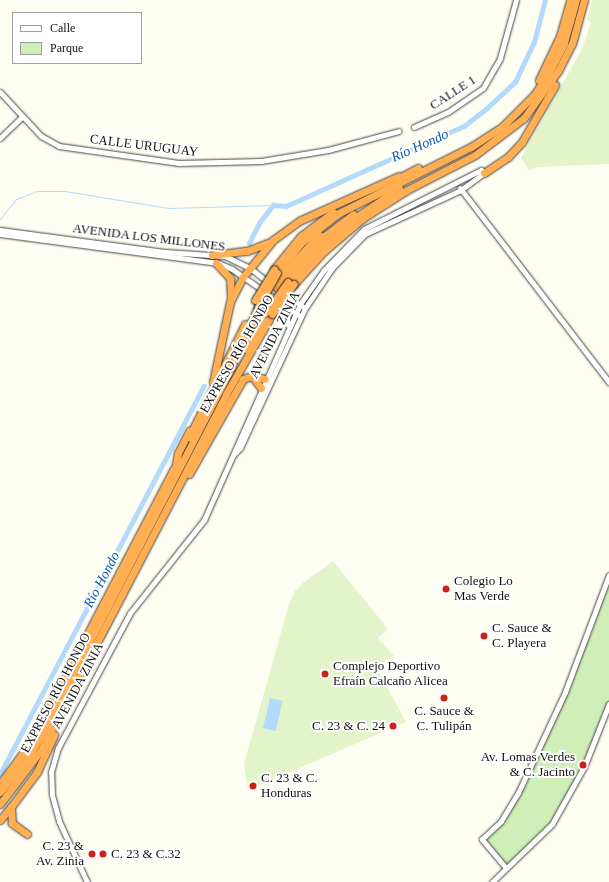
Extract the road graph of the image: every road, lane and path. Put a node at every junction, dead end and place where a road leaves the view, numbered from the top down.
1 (516, 0) edge
2 (570, 0) edge
3 (576, 0) edge
4 (579, 0) edge
5 (584, 0) edge
6 (572, 44) junction
7 (0, 92) edge
8 (22, 117) junction
9 (414, 127) dead end
10 (399, 131) dead end
11 (0, 138) edge
12 (483, 171) junction
13 (406, 174) junction
14 (457, 184) junction
15 (461, 190) junction
16 (376, 194) junction
17 (388, 194) junction
18 (0, 230) edge
19 (0, 234) edge
20 (274, 240) junction
21 (212, 255) junction
22 (216, 263) junction
23 (250, 268) junction
24 (275, 271) junction
25 (243, 277) junction
26 (291, 283) junction
27 (275, 287) junction
28 (308, 293) junction
29 (292, 299) junction
30 (230, 302) junction
31 (257, 304) junction
32 (300, 304) junction
33 (286, 306) junction
34 (305, 308) junction
35 (269, 313) junction
36 (295, 313) junction
37 (301, 316) junction
38 (287, 333) junction
39 (252, 376) junction
40 (268, 380) junction
41 (609, 382) edge
42 (261, 388) junction
43 (233, 455) junction
44 (176, 464) junction
45 (174, 492) junction
46 (609, 575) edge
47 (609, 704) edge
48 (57, 718) junction
49 (0, 784) edge
50 (0, 792) edge
51 (0, 798) edge
52 (0, 804) edge
53 (11, 807) junction
54 (0, 820) edge
55 (27, 834) dead end
56 (506, 868) junction
57 (87, 882) edge
58 (492, 882) edge

1 - 9 street, CALLE 1
2 - 13 highway, EXPRESO RÍO HONDO
3 - 16 highway
4 - 17 highway
5 - 6 highway, EXPRESO RÍO HONDO
6 - 12 highway
6 - 26 highway, EXPRESO RÍO HONDO
7 - 8 street, CALLE URUGUAY
8 - 10 street, CALLE URUGUAY
8 - 11 street
12 - 14 street, AVENIDA ZINIA
12 - 15 street, AVENIDA ZINIA
13 - 20 highway
13 - 24 highway, EXPRESO RÍO HONDO
14 - 15 street
14 - 28 street, AVENIDA ZINIA
15 - 34 street, AVENIDA ZINIA
15 - 41 street
16 - 24 highway
16 - 27 highway
17 - 26 highway
17 - 27 highway
18 - 21 street, AVENIDA LOS MILLONES
19 - 22 street, AVENIDA LOS MILLONES
20 - 21 highway
20 - 23 highway
21 - 23 street, AVENIDA LOS MILLONES
22 - 25 street, AVENIDA LOS MILLONES
22 - 30 highway
23 - 25 highway
23 - 27 street, AVENIDA LOS MILLONES
24 - 31 highway, EXPRESO RÍO HONDO, bridge
25 - 30 highway
25 - 33 street, AVENIDA LOS MILLONES
26 - 35 highway, EXPRESO RÍO HONDO, bridge
27 - 29 street, AVENIDA LOS MILLONES
28 - 29 street
28 - 32 street, AVENIDA ZINIA
29 - 32 street, AVENIDA LOS MILLONES
30 - 44 highway
31 - 44 highway, EXPRESO RÍO HONDO
31 - 50 highway
32 - 34 street, AVENIDA LOS MILLONES
32 - 36 street, AVENIDA ZINIA
33 - 36 street, AVENIDA LOS MILLONES
33 - 38 street
34 - 37 street, AVENIDA ZINIA
35 - 45 highway, EXPRESO RÍO HONDO
35 - 51 highway
36 - 37 street, AVENIDA LOS MILLONES
36 - 38 street, AVENIDA ZINIA
37 - 40 street, AVENIDA ZINIA
38 - 40 street, AVENIDA ZINIA
39 - 40 highway
39 - 42 highway
39 - 45 highway
40 - 42 street, AVENIDA ZINIA
40 - 43 street, AVENIDA ZINIA
42 - 43 street, AVENIDA ZINIA
43 - 57 street, AVENIDA ZINIA
44 - 49 highway, EXPRESO RÍO HONDO
45 - 48 highway, EXPRESO RÍO HONDO
46 - 56 street
47 - 56 street
48 - 52 highway, EXPRESO RÍO HONDO
48 - 53 highway
53 - 54 highway
53 - 55 highway
56 - 58 street

